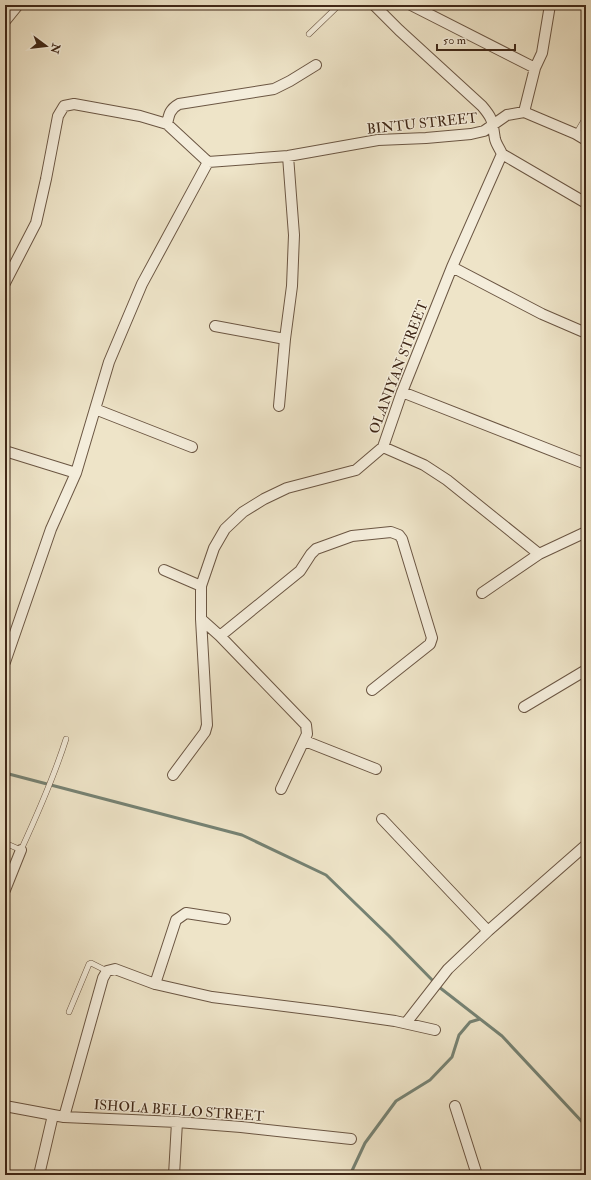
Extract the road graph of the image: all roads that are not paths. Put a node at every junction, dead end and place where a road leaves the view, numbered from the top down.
1 (18, 5) edge
2 (339, 5) edge
3 (374, 5) edge
4 (411, 5) edge
5 (550, 5) edge
6 (5, 22) edge
7 (308, 34) dead end
8 (316, 65) dead end
9 (535, 68) junction
10 (524, 112) junction
11 (586, 117) edge
12 (167, 124) junction
13 (494, 125) junction
14 (576, 134) junction
15 (586, 140) edge
16 (502, 154) junction
17 (288, 156) junction
18 (208, 162) junction
19 (586, 203) edge
20 (452, 267) junction
21 (6, 278) edge
22 (215, 326) dead end
23 (586, 333) edge
24 (285, 339) junction
25 (402, 392) junction
26 (279, 406) dead end
27 (95, 409) junction
28 (192, 447) dead end
29 (383, 447) junction
30 (5, 451) edge
31 (586, 464) edge
32 (76, 473) junction
33 (586, 532) edge
34 (539, 554) junction
35 (164, 570) dead end
36 (201, 586) junction
37 (482, 593) dead end
38 (201, 619) junction
39 (220, 636) junction
40 (5, 662) edge
41 (586, 670) edge
42 (372, 690) dead end
43 (524, 707) dead end
44 (66, 739) dead end
45 (305, 741) junction
46 (376, 769) dead end
47 (173, 775) dead end
48 (281, 789) dead end
49 (382, 820) dead end
50 (5, 843) edge
51 (586, 844) edge
52 (21, 850) junction
53 (5, 890) edge
54 (225, 920) dead end
55 (488, 931) junction
56 (107, 971) junction
57 (155, 984) junction
58 (69, 1012) dead end
59 (406, 1024) junction
60 (434, 1030) dead end
61 (5, 1106) edge
62 (455, 1106) dead end
63 (53, 1116) junction
64 (64, 1117) junction
65 (177, 1122) junction
66 (351, 1139) dead end
67 (39, 1175) edge
68 (174, 1175) edge
69 (477, 1175) edge

1 - 6 street
2 - 7 lane
3 - 13 street
4 - 9 street
5 - 9 street
8 - 12 street
9 - 10 street
10 - 13 street, BINTU STREET
10 - 14 street
11 - 14 lane
12 - 18 street
12 - 21 street
13 - 16 street
13 - 17 street, BINTU STREET
14 - 15 street
16 - 19 street
16 - 20 street, OLANIYAN STREET
17 - 18 street, BINTU STREET
17 - 24 street
18 - 27 street
20 - 23 street
20 - 25 street, OLANIYAN STREET
22 - 24 street
24 - 26 street
25 - 29 street, OLANIYAN STREET
25 - 31 street
27 - 28 street
27 - 32 street
29 - 34 street
29 - 36 street, OLANIYAN STREET
30 - 32 street
32 - 40 street
33 - 34 street
34 - 37 street
35 - 36 street
36 - 38 street, OLANIYAN STREET
38 - 39 street
38 - 47 street, OLANIYAN STREET
39 - 42 street
39 - 45 street
41 - 43 street
44 - 52 lane
45 - 46 street
45 - 48 street
49 - 55 street
50 - 52 lane
51 - 55 street
52 - 53 street
54 - 57 street
55 - 59 street
56 - 57 street
56 - 58 lane
56 - 64 street
57 - 59 street
59 - 60 street
61 - 63 street, ISHOLA BELLO STREET
62 - 69 street
63 - 64 street, ISHOLA BELLO STREET
63 - 67 street
64 - 65 street, ISHOLA BELLO STREET
65 - 66 street, ISHOLA BELLO STREET
65 - 68 street

